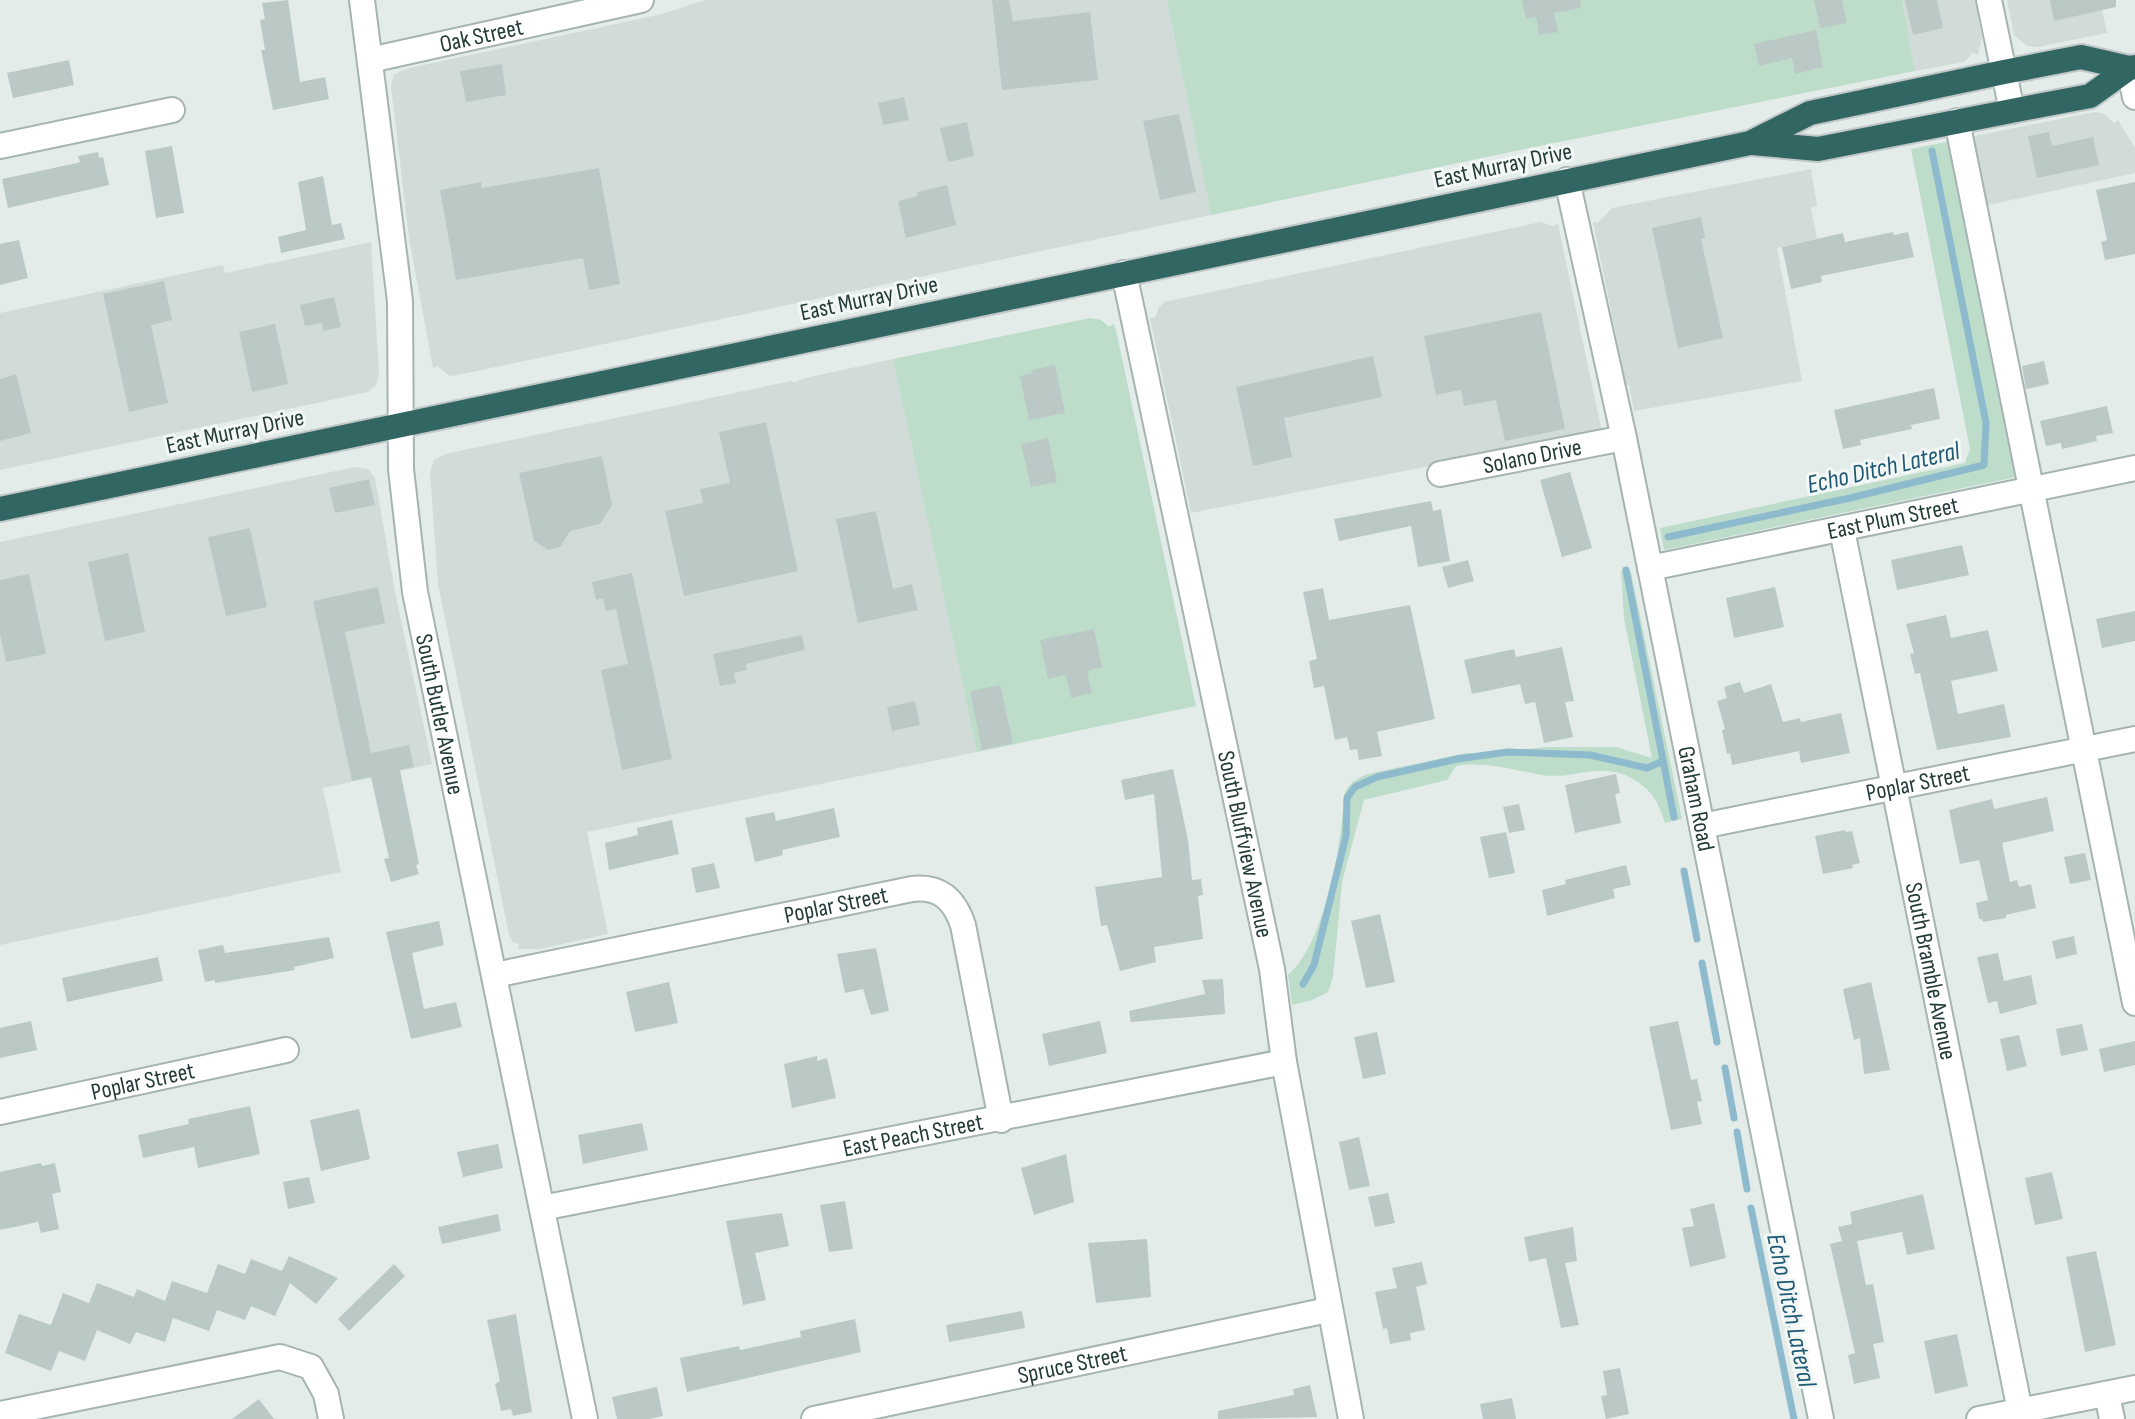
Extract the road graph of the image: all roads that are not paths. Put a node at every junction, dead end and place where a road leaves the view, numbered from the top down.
1 (362, 0) edge
2 (641, 0) edge
3 (1989, 0) edge
4 (370, 60) junction
5 (2132, 67) edge
6 (2004, 72) junction
7 (2135, 97) edge
8 (172, 110) dead end
9 (2012, 111) junction
10 (1957, 121) junction
11 (1750, 143) junction
12 (0, 146) edge
13 (1567, 180) junction
14 (1124, 273) junction
15 (400, 425) junction
16 (1624, 438) junction
17 (2135, 468) edge
18 (1440, 474) dead end
19 (2031, 489) junction
20 (0, 509) edge
21 (1842, 530) junction
22 (1650, 568) junction
23 (2135, 739) edge
24 (2084, 749) junction
25 (1894, 787) junction
26 (1702, 826) junction
27 (495, 975) junction
28 (2135, 1003) edge
29 (286, 1050) dead end
30 (1284, 1062) junction
31 (0, 1112) edge
32 (1001, 1120) junction
33 (542, 1208) junction
34 (1328, 1310) junction
35 (2135, 1388) edge
36 (2107, 1394) junction
37 (2020, 1411) junction
38 (46, 1412) edge
39 (0, 1414) edge
40 (331, 1419) edge
41 (585, 1419) edge
42 (814, 1419) edge
43 (1351, 1419) edge
44 (1821, 1419) edge
45 (1979, 1419) edge
46 (2112, 1419) edge

1 - 4 street, South Butler Avenue
2 - 4 street, Oak Street
3 - 6 street
4 - 15 street, South Butler Avenue
5 - 6 highway, East Murray Drive
5 - 7 street
5 - 9 highway, East Murray Drive
6 - 9 street
6 - 11 highway, East Murray Drive
8 - 12 street
9 - 10 highway, East Murray Drive
10 - 11 highway, East Murray Drive
10 - 19 street
11 - 13 highway, East Murray Drive
13 - 14 highway, East Murray Drive
13 - 16 street, Graham Road
14 - 15 highway, East Murray Drive
14 - 30 street, South Bluffview Avenue
15 - 20 highway, East Murray Drive
15 - 27 street, South Butler Avenue
16 - 18 street, Solano Drive
16 - 22 street, Graham Road
17 - 19 street, East Plum Street
19 - 21 street, East Plum Street
19 - 24 street
21 - 22 street, East Plum Street
21 - 25 street, South Bramble Avenue
22 - 26 street, Graham Road
23 - 24 street, Poplar Street
24 - 25 street, Poplar Street
24 - 28 street
25 - 26 street, Poplar Street
25 - 37 street, South Bramble Avenue
26 - 44 street, Graham Road
27 - 32 street, Poplar Street
27 - 33 street, South Butler Avenue
29 - 31 street, Poplar Street
30 - 32 street, East Peach Street
30 - 34 street, South Bluffview Avenue
32 - 33 street, East Peach Street
33 - 41 street, South Butler Avenue
34 - 42 street, Spruce Street
34 - 43 street, South Bluffview Avenue
35 - 36 street
36 - 37 street
36 - 46 street
37 - 45 street
38 - 39 street
38 - 40 street

